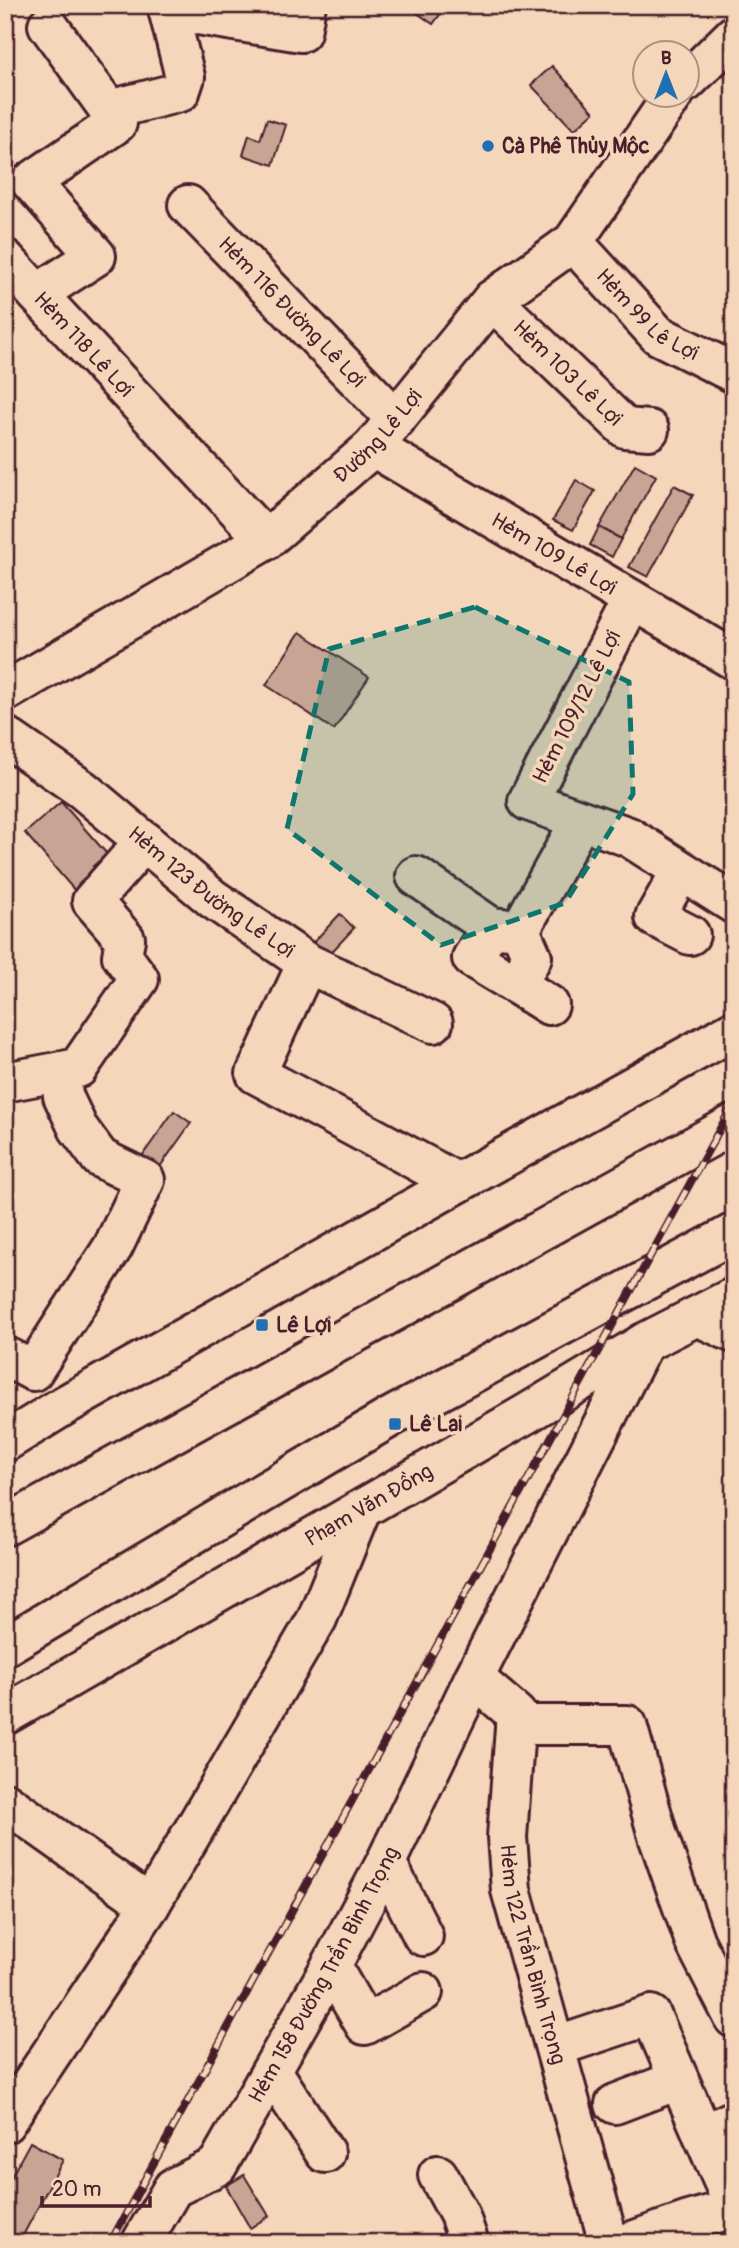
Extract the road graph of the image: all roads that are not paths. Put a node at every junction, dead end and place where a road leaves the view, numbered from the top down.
1 (306, 5) edge
2 (168, 8) edge
3 (48, 25) dead end
4 (734, 35) edge
5 (700, 69) edge
6 (664, 108) edge
7 (109, 110) junction
8 (18, 178) edge
9 (188, 205) dead end
10 (573, 242) junction
11 (5, 259) edge
12 (37, 294) junction
13 (492, 300) junction
14 (734, 373) edge
15 (649, 430) dead end
16 (384, 433) junction
17 (266, 540) junction
18 (632, 600) junction
19 (734, 660) edge
20 (5, 692) edge
21 (5, 736) edge
22 (581, 820) junction
23 (145, 841) junction
24 (681, 871) junction
25 (416, 876) dead end
26 (734, 904) edge
27 (505, 928) junction
28 (690, 935) dead end
29 (307, 963) junction
30 (517, 985) junction
31 (549, 1004) dead end
32 (433, 1023) dead end
33 (734, 1030) edge
34 (61, 1072) junction
35 (5, 1082) edge
36 (734, 1124) edge
37 (458, 1182) junction
38 (734, 1233) edge
39 (734, 1297) edge
40 (697, 1316) junction
41 (734, 1333) edge
42 (644, 1343) junction
43 (19, 1364) edge
44 (5, 1441) edge
45 (361, 1510) junction
46 (5, 1526) edge
47 (5, 1646) edge
48 (474, 1678) junction
49 (5, 1715) edge
50 (515, 1725) junction
51 (5, 1802) edge
52 (386, 1862) junction
53 (150, 1905) junction
54 (423, 1936) dead end
55 (331, 1966) junction
56 (423, 1993) dead end
57 (734, 2018) edge
58 (555, 2047) junction
59 (272, 2071) junction
60 (678, 2080) junction
61 (615, 2104) dead end
62 (5, 2123) edge
63 (718, 2128) edge
64 (325, 2153) dead end
65 (438, 2175) dead end
66 (734, 2207) edge
67 (141, 2243) edge
68 (469, 2243) edge
69 (609, 2243) edge
70 (627, 2243) edge

1 - 2 main road
2 - 7 main road
3 - 7 main road
4 - 5 main road
6 - 10 main road, Đường Lê Lợi
7 - 8 main road, Hẻm 118 Lê Lợi
8 - 12 main road, Hẻm 118 Lê Lợi
9 - 16 main road, Hẻm 116 Đường Lê Lợi
10 - 13 main road, Đường Lê Lợi
10 - 14 main road, Hẻm 99 Lê Lợi
11 - 12 main road
12 - 17 main road, Hẻm 118 Lê Lợi
13 - 15 main road, Hẻm 103 Lê Lợi
13 - 16 main road, Đường Lê Lợi
16 - 17 main road, Đường Lê Lợi
16 - 18 main road, Hẻm 109 Lê Lợi
17 - 20 main road, Đường Lê Lợi
18 - 19 main road, Hẻm 109 Lê Lợi
18 - 22 main road, Hẻm 109/12 Lê Lợi
21 - 23 main road, Hẻm 123 Đường Lê Lợi
22 - 24 main road, Hẻm 109/12 Lê Lợi
22 - 27 main road
23 - 29 main road, Hẻm 123 Đường Lê Lợi
23 - 34 main road
24 - 26 main road, Hẻm 109/12 Lê Lợi
24 - 28 main road
25 - 27 main road
27 - 30 main road
27 - 30 main road
29 - 32 main road, Hẻm 123 Đường Lê Lợi
29 - 37 main road
30 - 31 main road
33 - 37 main road
34 - 35 main road
34 - 43 main road
36 - 46 main road
37 - 44 main road
38 - 47 main road
39 - 40 main road, Phạm Văn Đồng
40 - 41 main road
40 - 42 main road, Phạm Văn Đồng
42 - 45 main road, Phạm Văn Đồng
42 - 48 main road, Hẻm 158 Đường Trần Bình Trọng
45 - 49 main road, Phạm Văn Đồng
45 - 53 main road
48 - 50 main road
48 - 52 main road, Hẻm 158 Đường Trần Bình Trọng
50 - 57 main road
50 - 58 main road, Hẻm 122 Trần Bình Trọng
51 - 53 main road
52 - 54 main road
52 - 55 main road, Hẻm 158 Đường Trần Bình Trọng
53 - 62 main road
55 - 56 main road
55 - 59 main road, Hẻm 158 Đường Trần Bình Trọng
58 - 60 main road
58 - 69 main road, Hẻm 122 Trần Bình Trọng
59 - 64 main road
59 - 67 main road, Hẻm 158 Đường Trần Bình Trọng
60 - 61 main road
60 - 63 main road
63 - 66 main road
65 - 68 main road
66 - 70 main road

